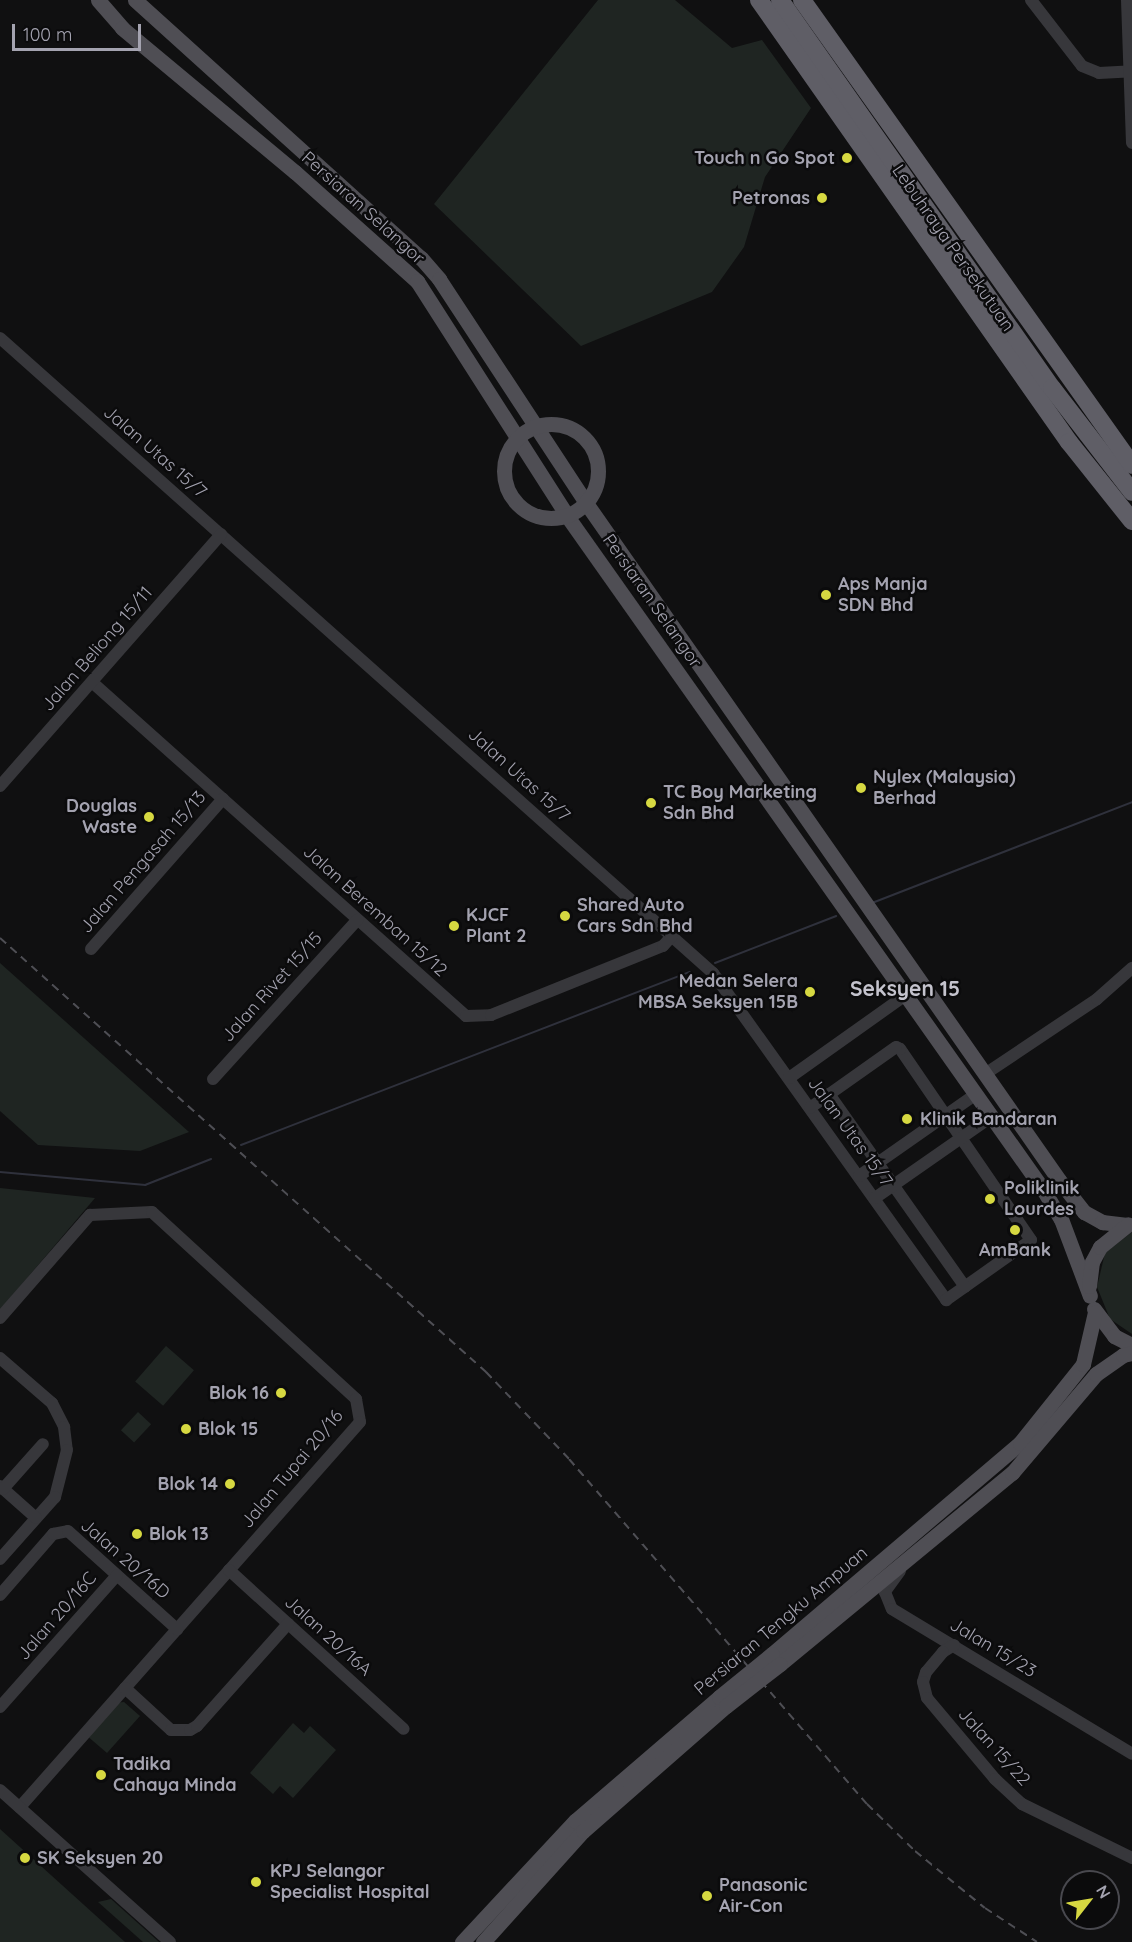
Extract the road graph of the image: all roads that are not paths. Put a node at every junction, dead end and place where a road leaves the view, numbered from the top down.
1 (98, 0) edge
2 (135, 0) edge
3 (759, 0) edge
4 (780, 0) edge
5 (802, 0) edge
6 (1031, 0) edge
7 (1128, 0) edge
8 (1130, 70) edge
9 (1132, 144) edge
10 (0, 338) edge
11 (536, 426) junction
12 (1107, 434) junction
13 (516, 438) junction
14 (1069, 442) junction
15 (1132, 453) edge
16 (1132, 465) edge
17 (1131, 491) edge
18 (586, 503) junction
19 (567, 516) junction
20 (1132, 521) edge
21 (221, 534) junction
22 (93, 683) junction
23 (0, 786) edge
24 (223, 799) junction
25 (357, 920) junction
26 (672, 936) junction
27 (91, 949) dead end
28 (1132, 968) edge
29 (906, 995) junction
30 (985, 1074) junction
31 (213, 1078) dead end
32 (789, 1078) junction
33 (829, 1094) junction
34 (976, 1094) junction
35 (810, 1107) junction
36 (946, 1115) junction
37 (992, 1116) junction
38 (962, 1137) junction
39 (878, 1163) junction
40 (859, 1176) junction
41 (893, 1186) junction
42 (875, 1198) junction
43 (1129, 1223) edge
44 (964, 1287) junction
45 (1090, 1296) junction
46 (1095, 1312) junction
47 (0, 1318) edge
48 (1132, 1345) edge
49 (1132, 1353) edge
50 (0, 1358) edge
51 (43, 1444) dead end
52 (1, 1487) edge
53 (36, 1518) junction
54 (914, 1554) junction
55 (0, 1559) edge
56 (229, 1570) junction
57 (117, 1575) junction
58 (0, 1594) edge
59 (288, 1624) junction
60 (177, 1629) junction
61 (954, 1645) junction
62 (776, 1659) junction
63 (125, 1688) junction
64 (723, 1702) junction
65 (0, 1707) edge
66 (404, 1729) dead end
67 (1132, 1754) edge
68 (0, 1790) edge
69 (20, 1807) junction
70 (1132, 1858) edge
71 (170, 1942) edge
72 (462, 1942) edge
73 (483, 1942) edge

1 - 13 main road, Persiaran Selangor
2 - 11 main road, Persiaran Selangor
3 - 14 highway
4 - 17 highway, Lebuhraya Persekutuan
5 - 12 highway, Lebuhraya Persekutuan
6 - 8 street
7 - 8 street
8 - 9 street
10 - 21 street, Jalan Utas 15/7
11 - 13 main road
11 - 18 main road, Persiaran Selangor
11 - 18 main road
12 - 15 highway
12 - 16 highway, Lebuhraya Persekutuan
13 - 19 main road, Persiaran Selangor
13 - 19 main road
14 - 17 highway
14 - 20 highway
18 - 19 main road
18 - 30 main road, Persiaran Selangor
19 - 29 main road, Persiaran Selangor
21 - 22 street, Jalan Beliong 15/11
21 - 26 street, Jalan Utas 15/7
22 - 23 street, Jalan Beliong 15/11
22 - 24 street, Jalan Beremban 15/12
24 - 25 street, Jalan Beremban 15/12
24 - 27 street, Jalan Pengasah 15/13
25 - 26 street, Jalan Beremban 15/12
25 - 31 street, Jalan Rivet 15/15
26 - 32 street, Jalan Utas 15/7
28 - 30 street
29 - 32 street
29 - 34 main road, Persiaran Selangor
30 - 43 main road, Persiaran Selangor
32 - 35 street, Jalan Utas 15/7
33 - 35 street
33 - 36 street
33 - 39 street
34 - 36 street
34 - 37 main road, Persiaran Selangor
35 - 40 street, Jalan Utas 15/7
36 - 38 street
36 - 39 street
37 - 38 street
37 - 45 main road, Persiaran Selangor
38 - 41 street
38 - 44 street
39 - 40 street
39 - 41 street
40 - 42 street, Jalan Utas 15/7
41 - 42 street
41 - 44 street
42 - 44 street, Jalan Utas 15/7
43 - 45 main road
45 - 46 main road, Persiaran Selangor
46 - 48 main road
46 - 62 main road, Persiaran Tengku Ampuan
47 - 56 street, Jalan Tupai 20/16
49 - 54 main road, Persiaran Tengku Ampuan
50 - 53 street
51 - 52 street
52 - 53 street
53 - 55 street
54 - 61 street, Jalan 15/23
54 - 62 main road, Persiaran Tengku Ampuan
56 - 59 street, Jalan 20/16A
56 - 60 street, Jalan Tupai 20/16
57 - 58 street, Jalan 20/16D
57 - 60 street, Jalan 20/16D
57 - 65 street, Jalan 20/16C
59 - 63 street
59 - 66 street, Jalan 20/16A
60 - 63 street, Jalan Tupai 20/16
61 - 67 street, Jalan 15/23
61 - 70 street, Jalan 15/22
62 - 64 main road, Persiaran Tengku Ampuan, bridge
63 - 69 street, Jalan Tupai 20/16
64 - 72 main road, Persiaran Tengku Ampuan
64 - 73 main road, Persiaran Tengku Ampuan
68 - 69 street
69 - 71 street

